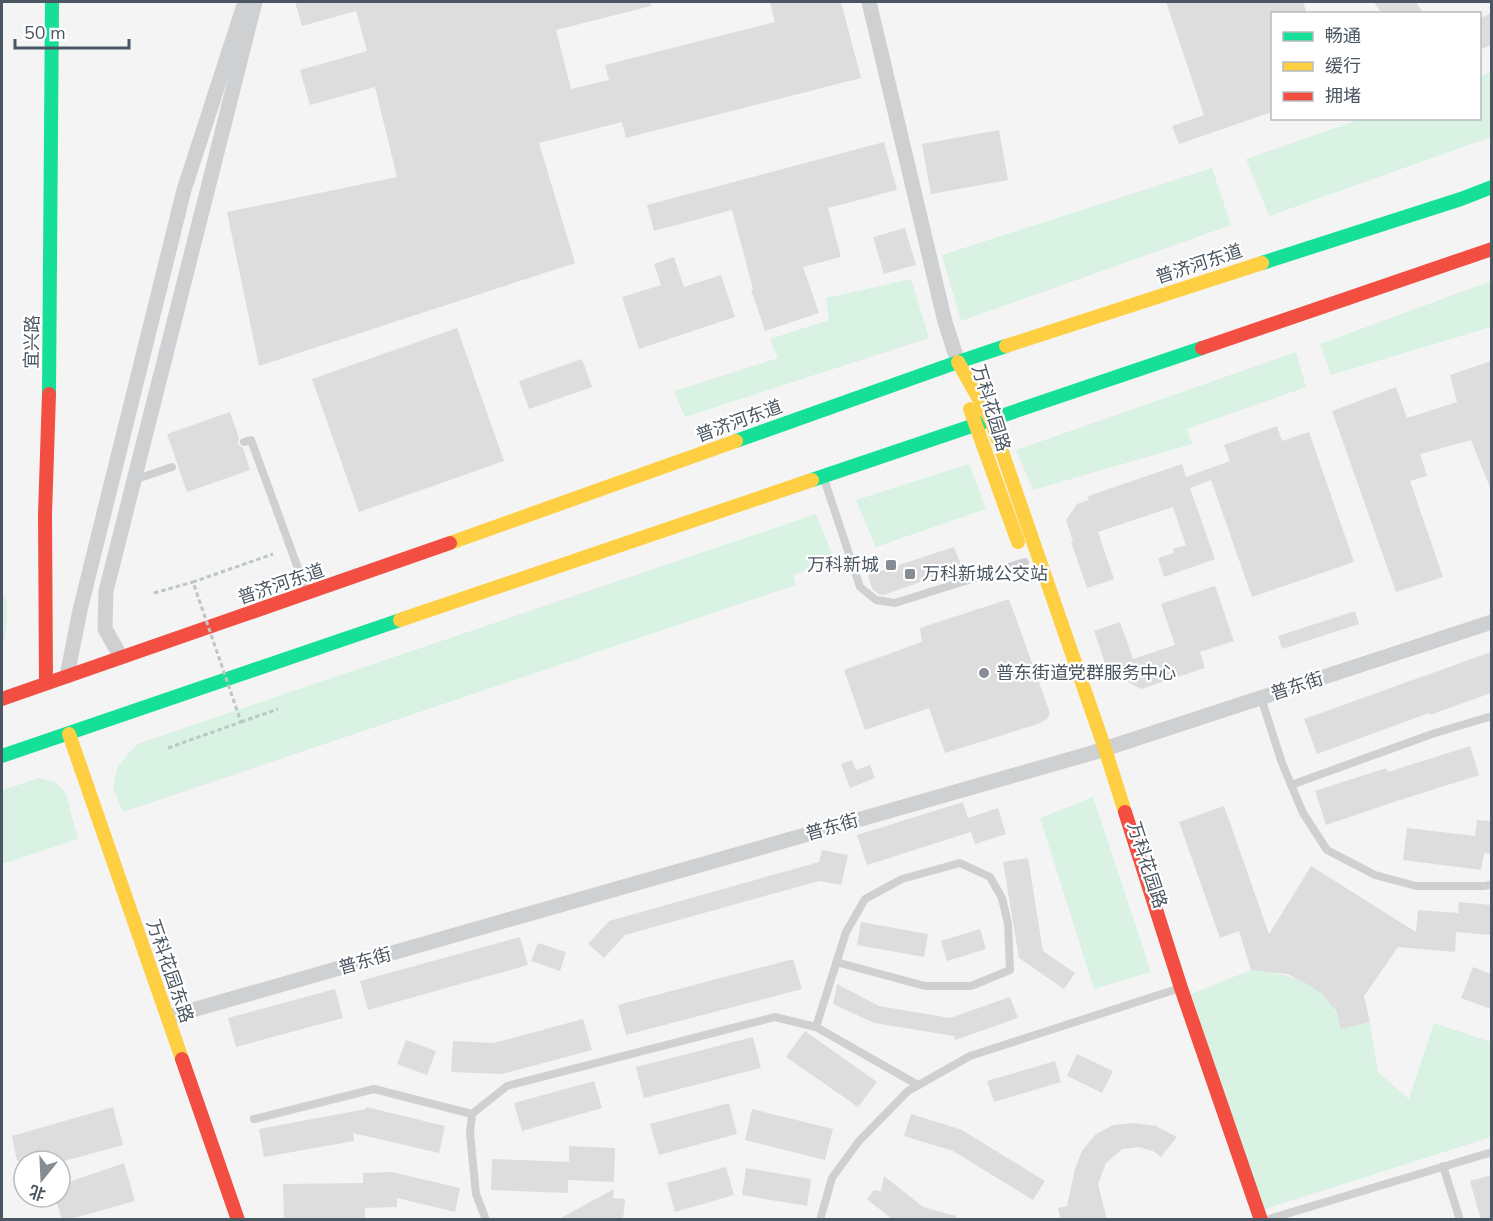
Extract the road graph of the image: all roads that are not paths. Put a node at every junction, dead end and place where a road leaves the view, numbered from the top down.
1 (52, 2) edge
2 (245, 2) edge
3 (255, 2) edge
4 (869, 2) edge
5 (1491, 187) edge
6 (1491, 249) edge
7 (958, 362) junction
8 (992, 420) junction
9 (975, 425) junction
10 (244, 442) dead end
11 (172, 467) dead end
12 (822, 476) junction
13 (134, 481) junction
14 (1039, 557) junction
15 (1027, 568) junction
16 (308, 594) junction
17 (1491, 622) edge
18 (121, 657) junction
19 (67, 676) junction
20 (46, 683) junction
21 (1261, 698) junction
22 (2, 699) edge
23 (1491, 716) edge
24 (69, 734) junction
25 (1095, 752) junction
26 (2, 756) edge
27 (1291, 785) junction
28 (1107, 798) dead end
29 (1491, 884) edge
30 (836, 962) junction
31 (1176, 990) junction
32 (168, 1017) junction
33 (816, 1027) junction
34 (918, 1085) junction
35 (472, 1114) junction
36 (255, 1119) dead end
37 (1491, 1152) edge
38 (1443, 1166) junction
39 (238, 1220) edge
40 (486, 1220) edge
41 (820, 1220) edge
42 (1247, 1220) edge
43 (1261, 1220) edge
44 (1266, 1220) edge
45 (1460, 1220) edge

1 - 20 main road, 宜兴路
2 - 19 street
3 - 13 street
4 - 7 street
5 - 7 main road, 普济河东道
6 - 8 main road
7 - 8 main road, 万科花园路
7 - 9 main road, 万科花园路
7 - 16 main road, 普济河东道
8 - 9 main road
8 - 14 main road, 万科花园路
9 - 12 main road
9 - 15 main road, 万科花园路
10 - 16 lane
11 - 13 lane
12 - 15 lane
12 - 24 main road
13 - 18 street
14 - 15 main road
14 - 25 main road, 万科花园路
16 - 18 main road, 普济河东道
17 - 21 street, 普东街
18 - 19 main road, 普济河东道
19 - 20 main road, 普济河东道
20 - 22 main road, 普济河东道
21 - 25 street, 普东街
21 - 27 lane
23 - 27 lane
24 - 26 main road
24 - 32 main road, 万科花园东路
25 - 31 main road, 万科花园路
25 - 32 street, 普东街
27 - 29 lane
28 - 31 main road, 万科花园路
30 - 30 lane
30 - 33 lane
31 - 34 lane
31 - 42 main road, 万科花园路
31 - 43 main road, 万科花园路
32 - 39 main road, 万科花园东路
33 - 34 lane
33 - 35 lane
34 - 41 lane
35 - 36 lane
35 - 40 lane
37 - 38 lane
38 - 44 lane
38 - 45 lane

